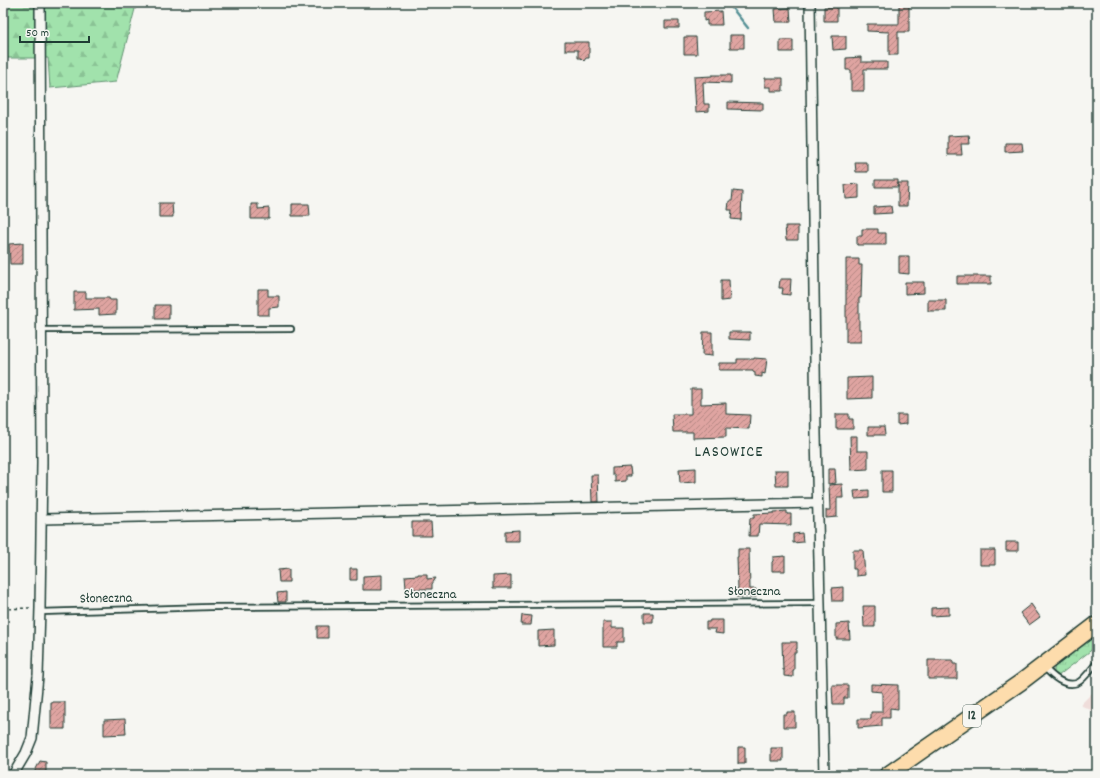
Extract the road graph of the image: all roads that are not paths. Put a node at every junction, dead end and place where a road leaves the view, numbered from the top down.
1 (40, 3) edge
2 (810, 3) edge
3 (41, 330) junction
4 (291, 330) dead end
5 (818, 504) junction
6 (42, 519) junction
7 (820, 603) junction
8 (40, 610) junction
9 (1097, 624) edge
10 (1097, 662) edge
11 (1043, 665) junction
12 (13, 775) edge
13 (824, 775) edge
14 (887, 775) edge

1 - 3 street
2 - 5 street
3 - 4 lane
3 - 6 street
5 - 6 street
5 - 7 street
6 - 8 street
7 - 8 lane, Słoneczna
7 - 13 street
8 - 12 street
9 - 11 main road, 12
10 - 11 lane
11 - 14 main road, 12

